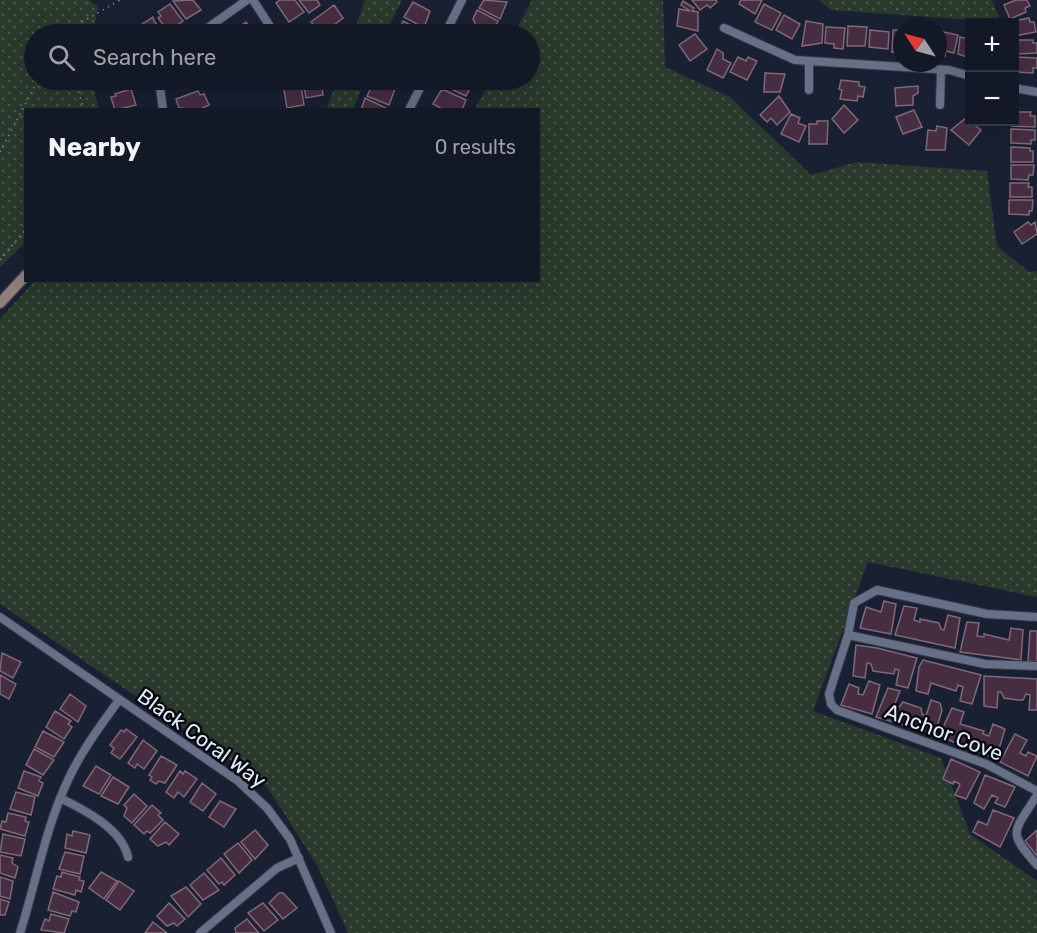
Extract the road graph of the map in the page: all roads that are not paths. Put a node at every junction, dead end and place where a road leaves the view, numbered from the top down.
1 (247, 0) edge
2 (253, 0) edge
3 (462, 0) edge
4 (213, 24) edge
5 (269, 24) edge
6 (451, 24) edge
7 (724, 28) dead end
8 (809, 61) junction
9 (893, 67) edge
10 (947, 71) edge
11 (941, 72) edge
12 (965, 75) edge
13 (1019, 89) edge
14 (160, 90) edge
15 (419, 90) edge
16 (808, 90) dead end
17 (1037, 92) edge
18 (939, 105) dead end
19 (163, 108) edge
20 (410, 108) edge
21 (24, 277) edge
22 (0, 303) edge
23 (0, 617) edge
24 (1037, 617) edge
25 (848, 635) junction
26 (1037, 666) edge
27 (119, 700) junction
28 (1037, 793) edge
29 (60, 798) junction
30 (128, 857) dead end
31 (299, 858) junction
32 (1037, 866) edge
33 (20, 933) edge
34 (200, 933) edge
35 (331, 933) edge

1 - 4 street
2 - 5 street
3 - 6 street
7 - 8 street
8 - 9 street
8 - 16 street
10 - 12 street
11 - 18 street
13 - 17 street
14 - 19 street
15 - 20 street
21 - 22 street
23 - 27 street, Black Coral Way
24 - 25 street
25 - 26 street
25 - 28 street, Anchor Cove
27 - 29 street
27 - 31 street, Black Coral Way
28 - 32 street
29 - 30 street
29 - 33 street
31 - 34 street
31 - 35 street, Black Coral Way

